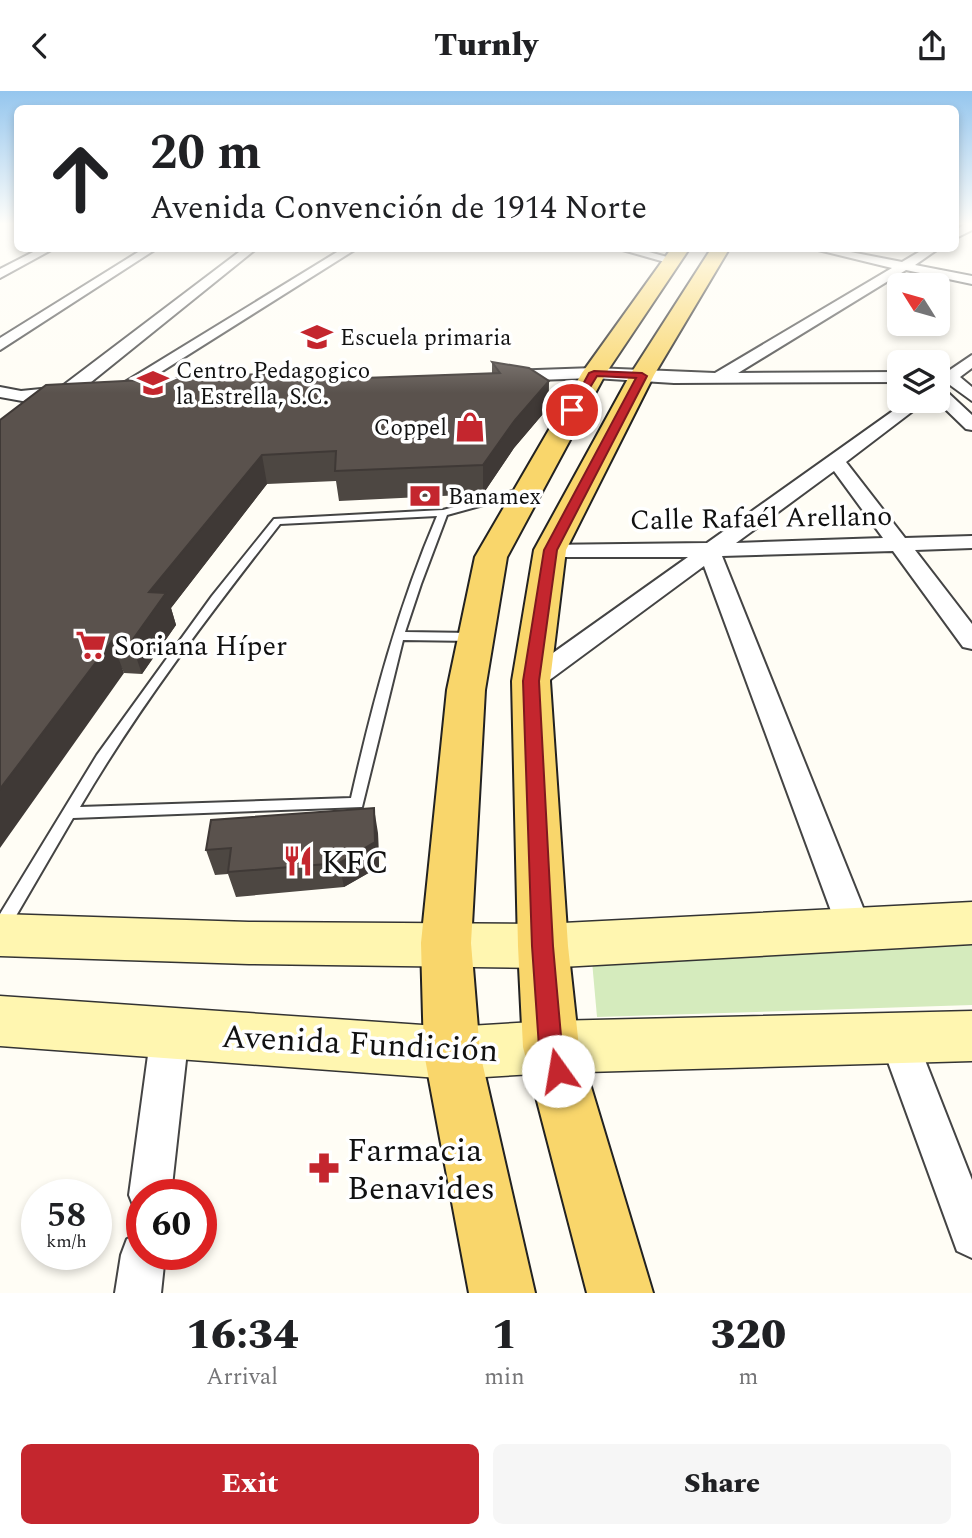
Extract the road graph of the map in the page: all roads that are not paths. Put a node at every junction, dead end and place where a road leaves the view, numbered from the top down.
1 (101, 280) edge
2 (209, 280) edge
3 (298, 280) edge
4 (658, 280) edge
5 (701, 280) edge
6 (880, 280) edge
7 (0, 345) edge
8 (972, 360) edge
9 (950, 375) edge
10 (972, 376) edge
11 (887, 377) edge
12 (719, 378) junction
13 (950, 379) edge
14 (640, 381) junction
15 (950, 384) edge
16 (534, 387) joint
17 (161, 388) edge
18 (584, 390) junction
19 (0, 392) edge
20 (103, 395) junction
21 (58, 396) junction
22 (972, 396) edge
23 (136, 401) edge
24 (950, 404) edge
25 (902, 413) edge
26 (972, 425) edge
27 (0, 442) edge
28 (836, 461) junction
29 (528, 490) junction
30 (443, 513) junction
31 (972, 542) edge
32 (901, 544) junction
33 (550, 550) junction
34 (709, 550) junction
35 (399, 636) junction
36 (476, 637) junction
37 (972, 641) edge
38 (531, 681) junction
39 (71, 813) junction
40 (972, 923) edge
41 (0, 928) edge
42 (855, 930) junction
43 (0, 935) edge
44 (446, 943) junction
45 (543, 946) junction
46 (9, 1029) edge
47 (170, 1033) junction
48 (972, 1036) edge
49 (899, 1039) junction
50 (551, 1047) junction
51 (452, 1053) junction
52 (152, 1179) edge
53 (972, 1236) edge
54 (141, 1270) edge
55 (138, 1293) edge
56 (502, 1293) edge
57 (620, 1293) edge

1 - 7 street
2 - 21 street
3 - 20 street
4 - 18 main road
5 - 14 main road
6 - 12 street
8 - 9 street
10 - 13 street
11 - 12 street
12 - 14 street
14 - 18 street
14 - 33 main road
15 - 22 street
16 - 18 main road
16 - 18 street
17 - 20 street
18 - 29 main road
19 - 21 street
20 - 21 street
20 - 23 street
21 - 27 street
24 - 26 street
25 - 28 street
28 - 32 street
28 - 34 street
29 - 30 lane
29 - 36 main road
30 - 35 lane
30 - 39 lane
31 - 32 street, Calle Rafaél Arellano
32 - 34 street, Calle Rafaél Arellano
32 - 37 street
33 - 34 street, Calle Rafaél Arellano
33 - 38 main road
34 - 38 street
34 - 42 street
35 - 36 lane
35 - 39 lane
36 - 44 main road
38 - 45 main road
39 - 41 lane
40 - 42 street
42 - 45 street
43 - 44 street
44 - 45 street
44 - 51 main road
45 - 50 main road
46 - 47 street, Avenida Fundición
47 - 51 street, Avenida Fundición
47 - 52 street
48 - 49 street, Avenida Fundición
49 - 50 street, Avenida Fundición
49 - 53 street
50 - 51 street, Avenida Fundición
50 - 57 main road
51 - 56 main road
54 - 55 street

